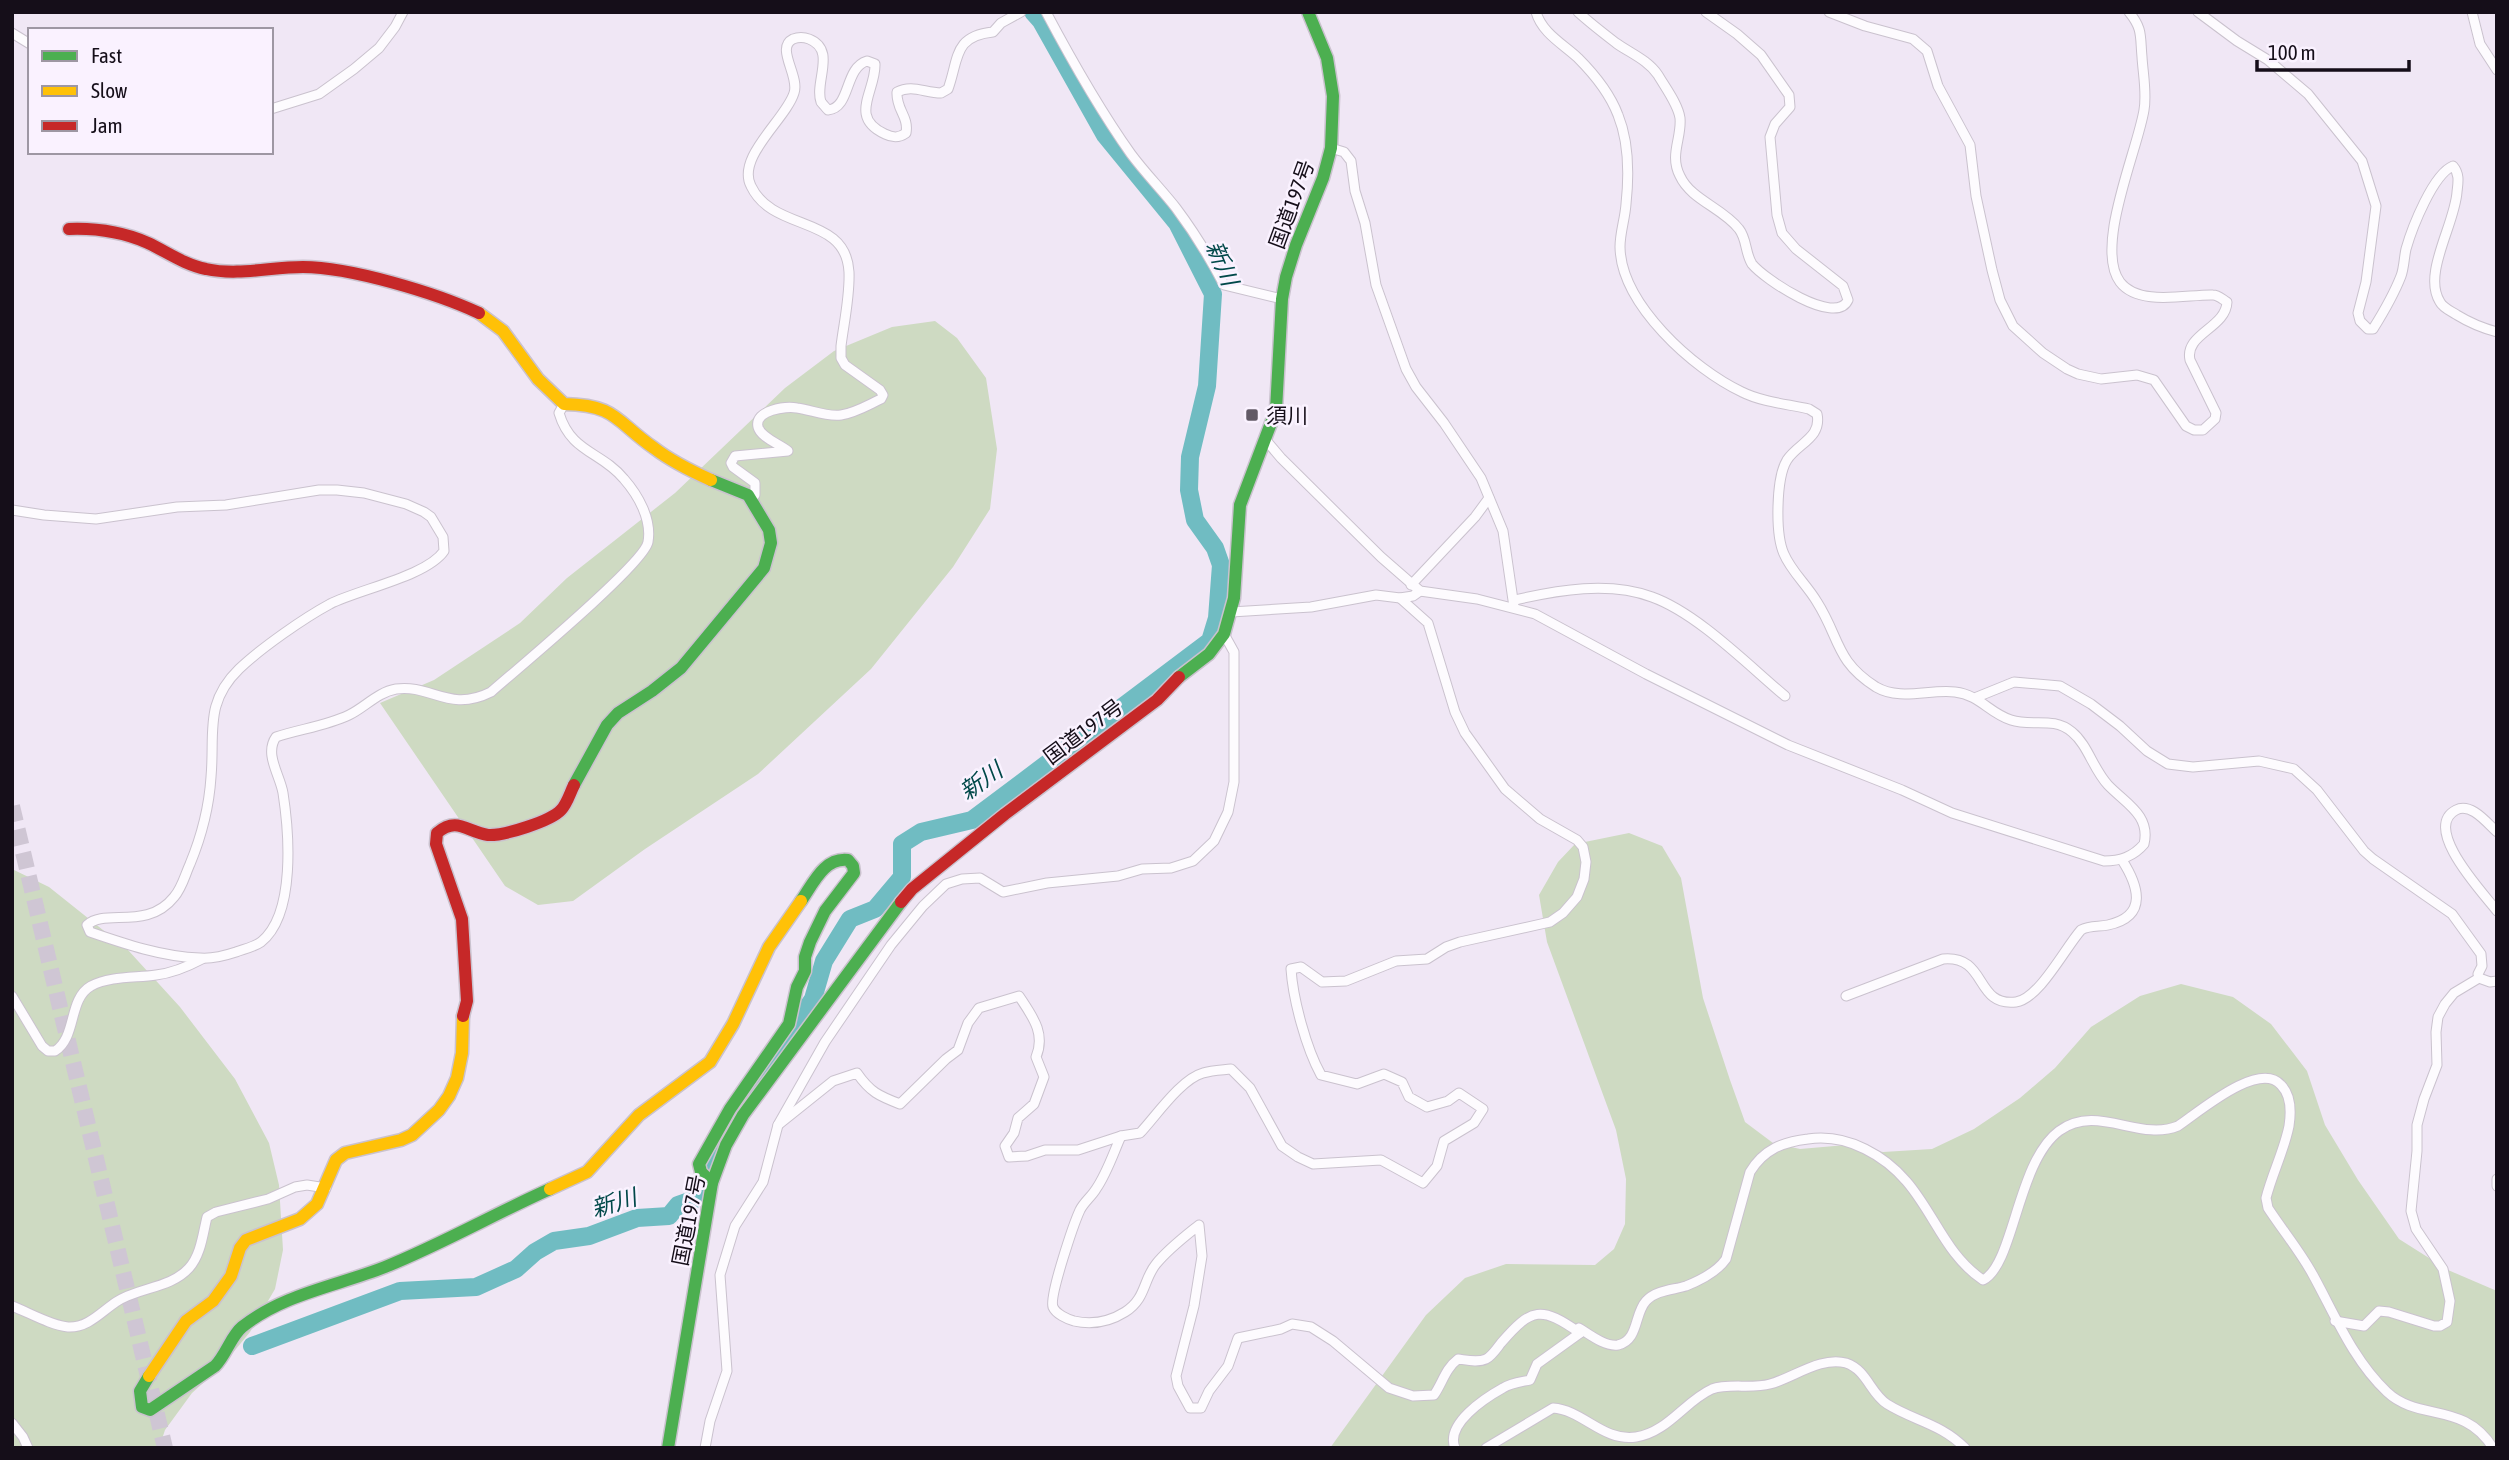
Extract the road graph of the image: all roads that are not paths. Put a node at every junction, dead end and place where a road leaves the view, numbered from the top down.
1 (403, 12) edge
2 (1021, 12) edge
3 (1046, 12) edge
4 (1308, 12) edge
5 (1536, 12) edge
6 (1578, 12) edge
7 (1706, 12) edge
8 (1829, 12) edge
9 (2129, 12) edge
10 (2198, 12) edge
11 (2472, 12) edge
12 (12, 33) edge
13 (28, 43) edge
14 (2497, 70) edge
15 (273, 108) edge
16 (1331, 148) junction
17 (69, 229) dead end
18 (1282, 299) junction
19 (2497, 332) edge
20 (564, 404) junction
21 (1264, 438) junction
22 (748, 495) junction
23 (1489, 498) junction
24 (12, 510) edge
25 (1411, 585) junction
26 (1420, 591) junction
27 (1400, 598) junction
28 (1515, 603) junction
29 (1231, 612) junction
30 (1224, 634) junction
31 (1785, 696) dead end
32 (1977, 698) junction
33 (2497, 832) edge
34 (2122, 860) junction
35 (2497, 911) edge
36 (202, 958) junction
37 (2479, 978) junction
38 (2497, 981) edge
39 (12, 996) edge
40 (1846, 996) dead end
41 (789, 1024) junction
42 (804, 1032) junction
43 (778, 1125) junction
44 (1121, 1136) junction
45 (2497, 1179) edge
46 (712, 1182) junction
47 (2497, 1186) edge
48 (326, 1188) junction
49 (12, 1306) edge
50 (2335, 1321) junction
51 (1580, 1333) junction
52 (12, 1423) edge
53 (28, 1448) edge
54 (668, 1448) edge
55 (705, 1448) edge
56 (1455, 1448) edge
57 (1486, 1448) edge
58 (1965, 1448) edge
59 (2493, 1448) edge

1 - 15 street
2 - 22 street
3 - 18 street
4 - 16 main road, 国道197号
5 - 32 street
6 - 7 street
8 - 9 street
10 - 19 street
11 - 14 street
12 - 13 street
16 - 18 main road, 国道197号
16 - 23 street
17 - 20 main road
18 - 21 main road, 国道197号
20 - 22 main road
20 - 36 street
21 - 25 street
21 - 29 main road, 国道197号
22 - 48 main road
23 - 25 street
23 - 28 street
24 - 36 street
25 - 26 street
26 - 27 street
26 - 28 street
27 - 29 street
27 - 44 street
28 - 31 street
28 - 34 street
29 - 30 main road, 国道197号
30 - 42 main road, 国道197号
30 - 43 street
32 - 34 street
32 - 37 street
33 - 35 street
34 - 40 street
36 - 39 street
37 - 38 street
37 - 50 street
41 - 42 street
41 - 46 main road
41 - 48 main road
42 - 46 main road, 国道197号
43 - 44 street
43 - 55 street
44 - 51 street
45 - 47 street
46 - 54 main road, 国道197号
48 - 49 street
50 - 51 street
50 - 59 street
51 - 56 street
52 - 53 street
57 - 58 street

